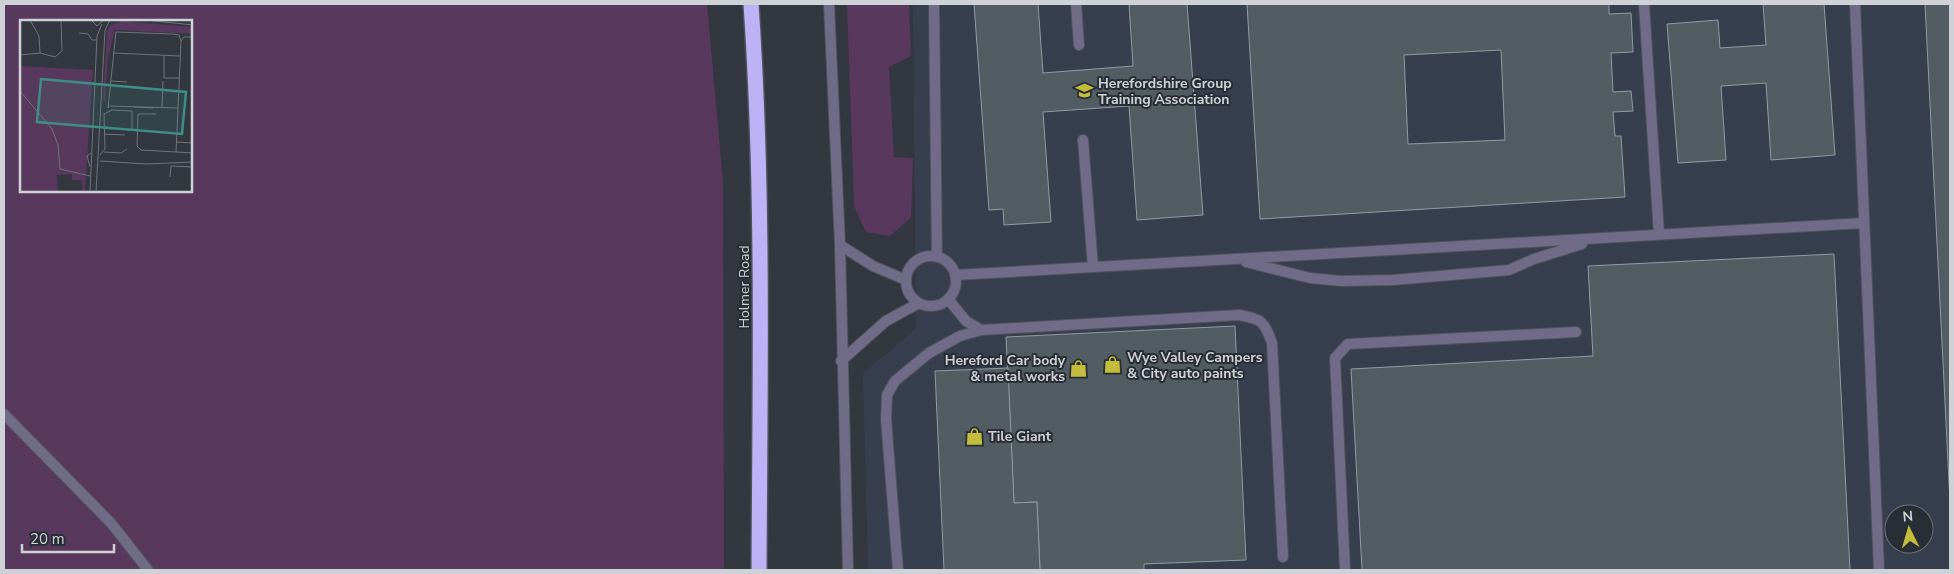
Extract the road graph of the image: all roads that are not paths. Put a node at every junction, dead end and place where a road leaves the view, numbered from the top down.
1 (751, 4) edge
2 (830, 4) edge
3 (934, 4) edge
4 (1076, 4) edge
5 (1644, 4) edge
6 (1855, 4) edge
7 (1079, 45) dead end
8 (1084, 140) dead end
9 (1864, 223) junction
10 (1659, 234) junction
11 (1620, 237) junction
12 (840, 246) junction
13 (937, 257) junction
14 (1174, 262) junction
15 (1093, 267) junction
16 (955, 275) junction
17 (906, 280) junction
18 (948, 299) junction
19 (919, 303) junction
20 (981, 330) junction
21 (1576, 332) dead end
22 (841, 361) junction
23 (4, 414) edge
24 (1283, 557) dead end
25 (148, 570) edge
26 (759, 570) edge
27 (848, 570) edge
28 (898, 570) edge
29 (1345, 570) edge
30 (1879, 570) edge

1 - 26 highway, Holmer Road
2 - 12 lane
3 - 13 lane
4 - 7 lane
5 - 10 lane
6 - 9 lane
8 - 15 lane
9 - 10 lane
9 - 30 lane
10 - 11 lane
11 - 14 lane
11 - 14 lane
12 - 17 lane
12 - 22 lane
13 - 16 lane
13 - 17 lane
14 - 15 lane
15 - 16 lane
16 - 18 lane
17 - 19 lane
18 - 19 lane
18 - 20 lane
19 - 22 lane
20 - 24 lane
20 - 28 lane
21 - 29 lane
22 - 27 lane
23 - 25 lane

